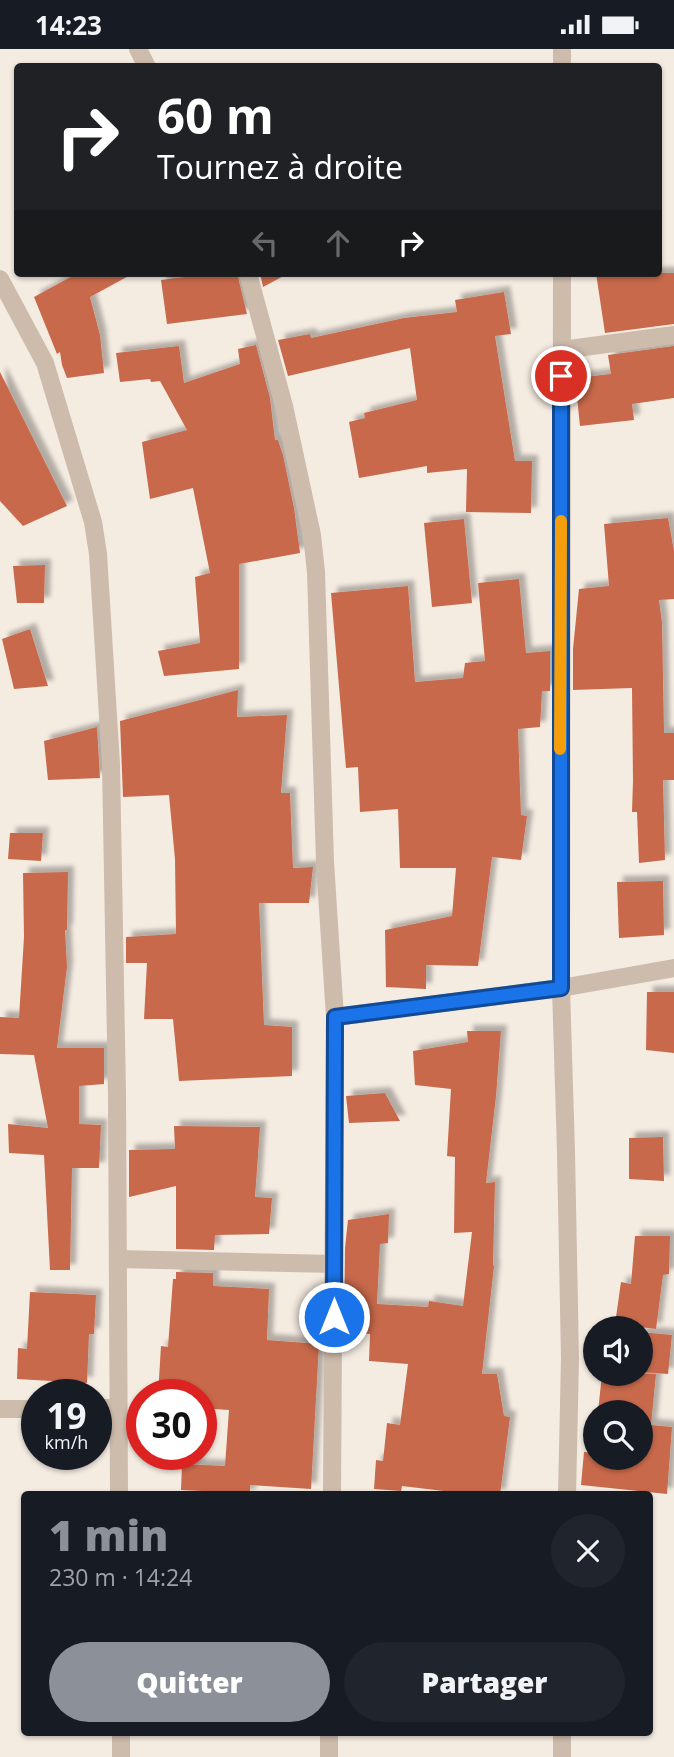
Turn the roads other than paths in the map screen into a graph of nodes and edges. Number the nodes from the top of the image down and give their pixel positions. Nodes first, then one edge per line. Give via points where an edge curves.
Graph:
1 (249, 277) edge
2 (562, 277) edge
3 (0, 279) edge
4 (674, 335) edge
5 (562, 350) junction
6 (674, 968) edge
7 (561, 988) junction
8 (335, 1017) junction
9 (118, 1259) junction
10 (334, 1264) junction
11 (112, 1408) edge
12 (118, 1408) junction
13 (0, 1409) edge
14 (21, 1409) edge
15 (119, 1491) edge
16 (332, 1491) edge
17 (567, 1491) edge
18 (121, 1736) edge
19 (329, 1736) edge
20 (562, 1736) edge
21 (121, 1757) edge
22 (329, 1757) edge
23 (562, 1757) edge

1 - 8 street via 312,534
2 - 5 street
3 - 9 street via 45,363 93,522 97,554 111,764
4 - 5 street
5 - 7 street
6 - 7 street
7 - 8 street
7 - 17 street via 570,1345
8 - 10 street
9 - 10 street
9 - 12 street
10 - 16 street
11 - 12 street
12 - 15 street
13 - 14 street
18 - 21 street
19 - 22 street
20 - 23 street

